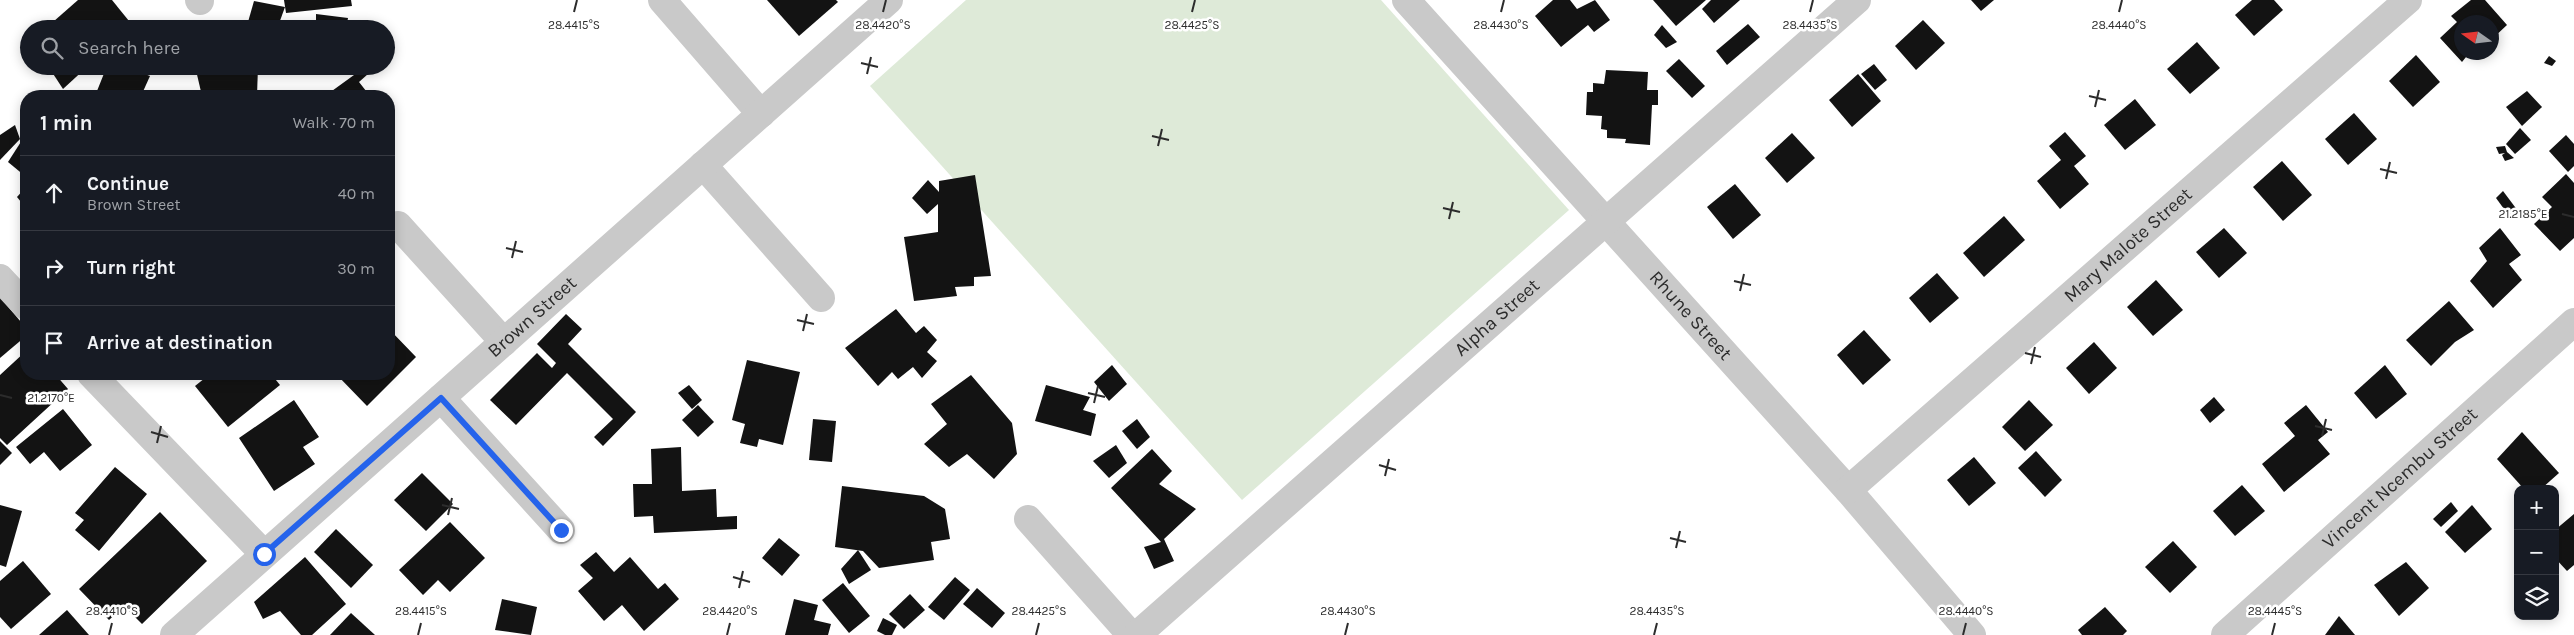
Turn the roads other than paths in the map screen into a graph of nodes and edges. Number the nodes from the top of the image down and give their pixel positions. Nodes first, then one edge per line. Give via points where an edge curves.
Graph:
1 (662, 0) edge
2 (889, 0) edge
3 (1406, 0) edge
4 (2408, 0) edge
5 (1855, 1) edge
6 (762, 114) junction
7 (703, 165) junction
8 (1606, 221) junction
9 (398, 225) dead end
10 (0, 278) edge
11 (820, 298) dead end
12 (20, 300) edge
13 (2574, 322) edge
14 (504, 342) junction
15 (97, 380) edge
16 (441, 398) junction
17 (1848, 490) junction
18 (1028, 519) dead end
19 (561, 530) dead end
20 (264, 554) junction
21 (174, 635) edge
22 (1131, 635) edge
23 (1137, 635) edge
24 (1972, 635) edge
25 (2225, 635) edge

1 - 6 street
2 - 6 street, Brown Street
3 - 8 street, Rhune Street
4 - 17 street, Mary Malote Street
5 - 8 street, Alpha Street
6 - 7 street, Brown Street
7 - 11 street
7 - 14 street, Brown Street
8 - 17 street, Rhune Street
8 - 23 street, Alpha Street
9 - 14 street
10 - 12 street
13 - 25 street, Vincent Ncembu Street
14 - 16 street, Brown Street
15 - 20 street
16 - 19 street
16 - 20 street, Brown Street
17 - 24 street, Rhune Street
18 - 22 street
20 - 21 street, Brown Street

